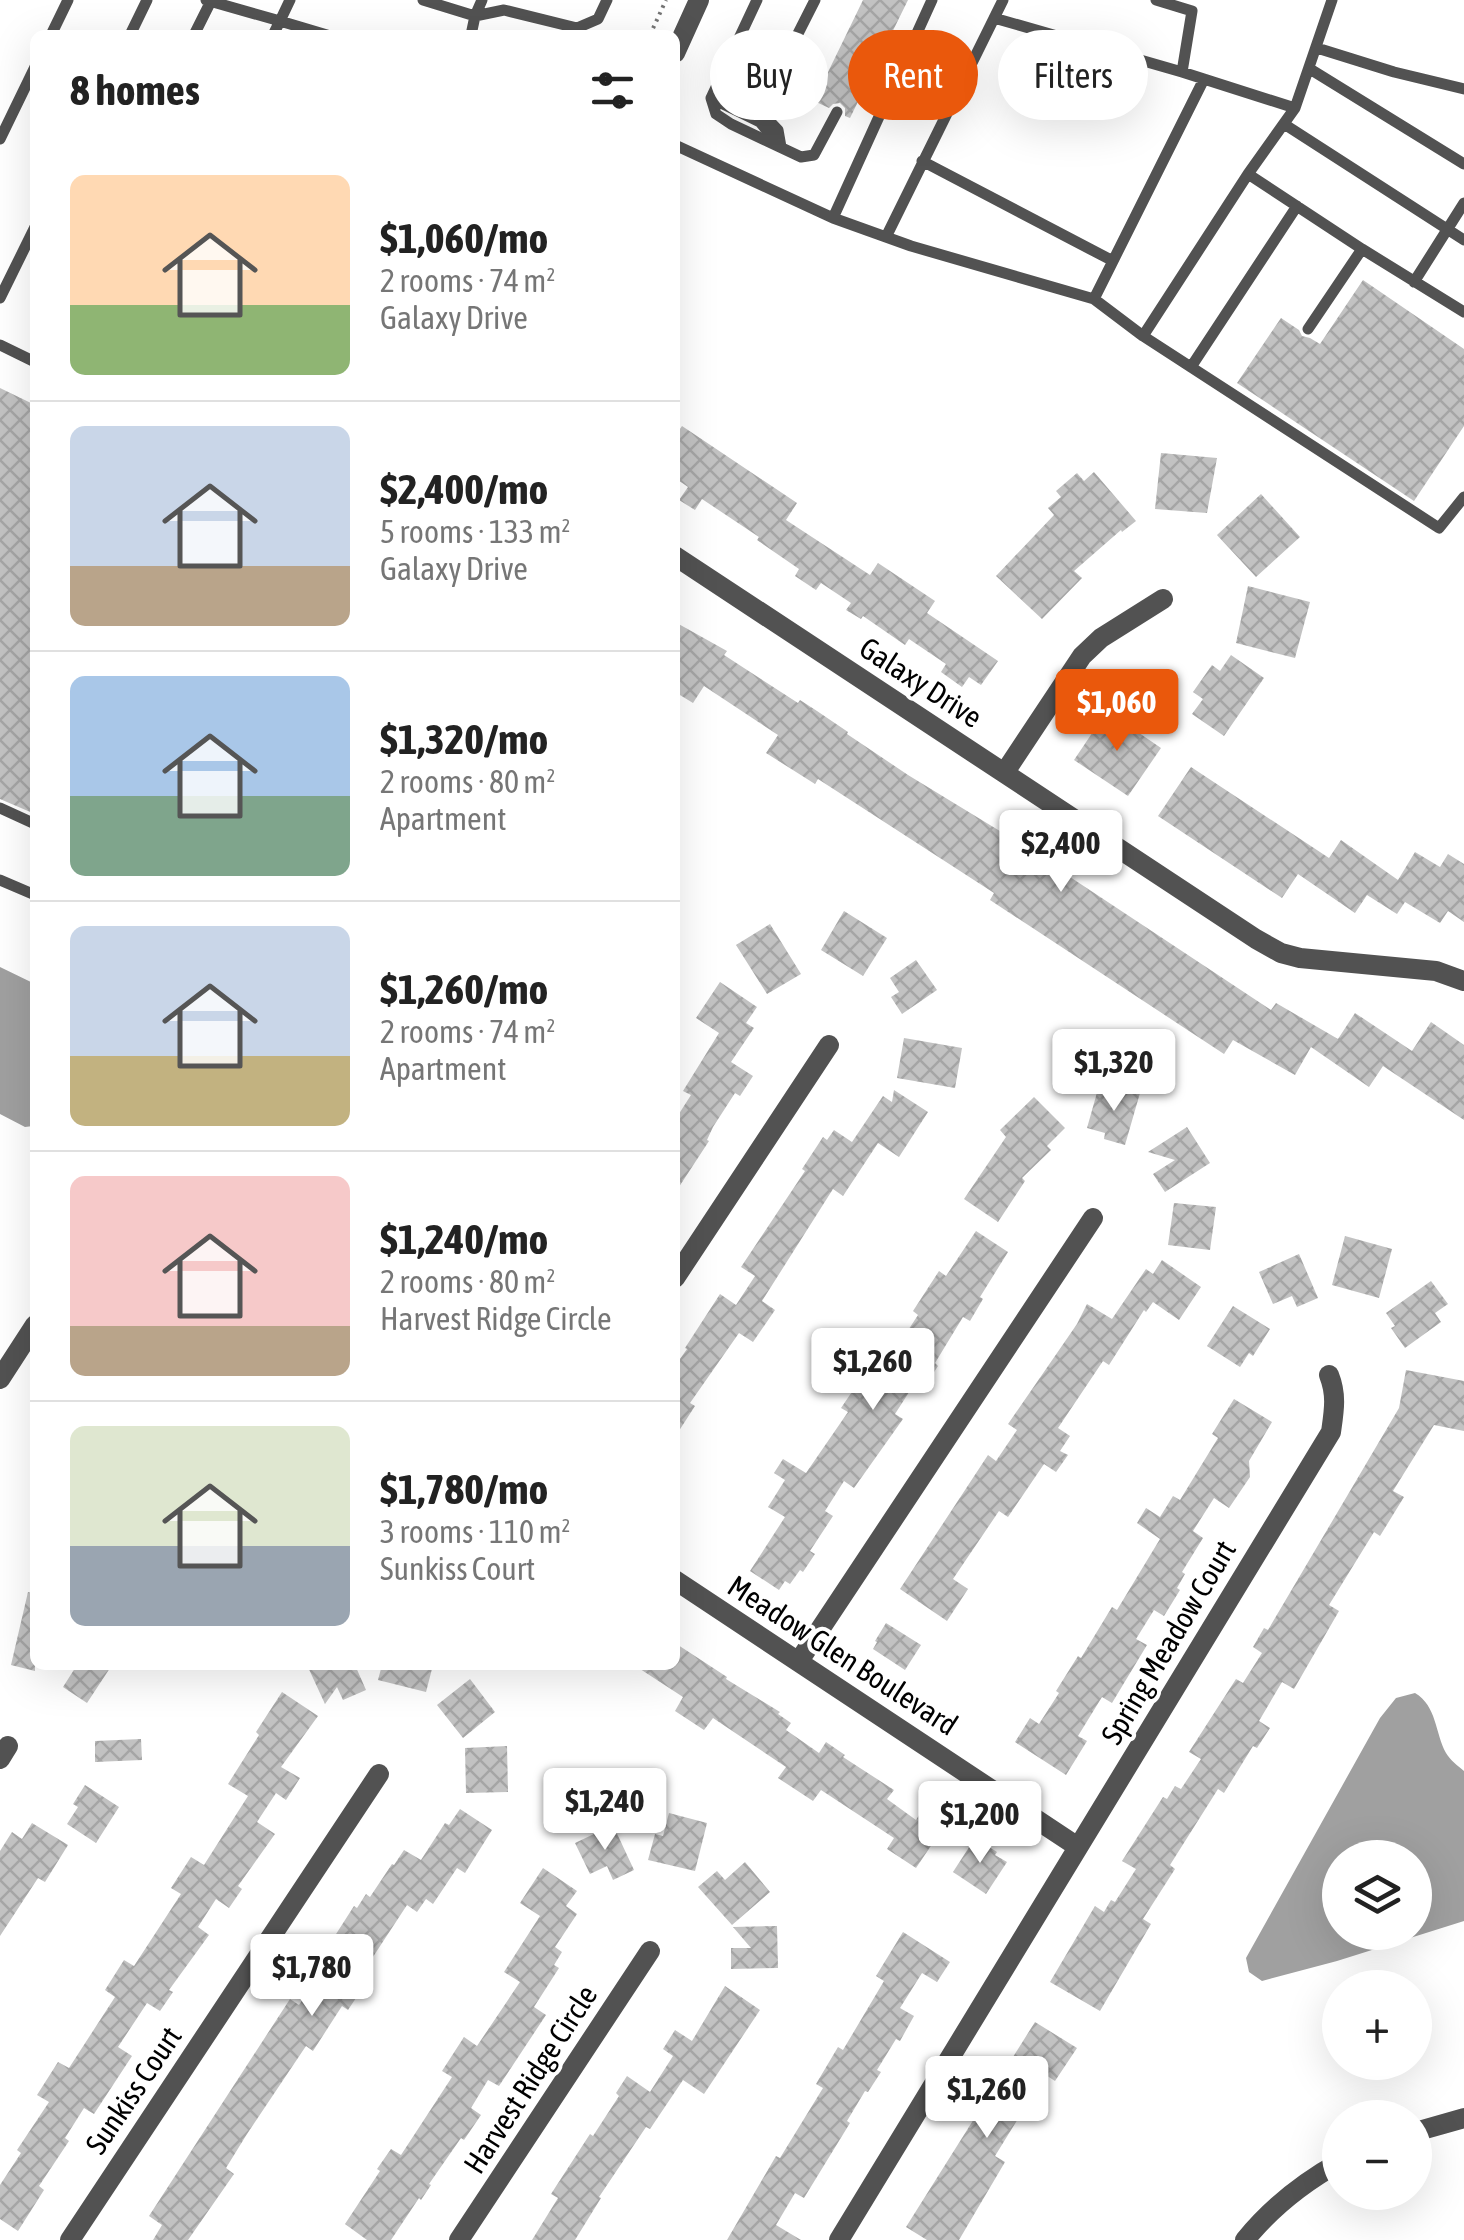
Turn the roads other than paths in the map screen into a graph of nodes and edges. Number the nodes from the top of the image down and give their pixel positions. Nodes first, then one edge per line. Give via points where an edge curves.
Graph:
1 (68, 0) edge
2 (147, 0) edge
3 (290, 0) edge
4 (422, 0) edge
5 (482, 0) edge
6 (607, 0) edge
7 (699, 0) edge
8 (757, 0) edge
9 (815, 0) edge
10 (932, 0) edge
11 (1004, 0) edge
12 (1156, 0) edge
13 (1332, 0) edge
14 (208, 1) edge
15 (475, 16) junction
16 (994, 18) junction
17 (280, 21) junction
18 (53, 30) edge
19 (132, 30) edge
20 (196, 30) edge
21 (276, 30) edge
22 (310, 30) edge
23 (472, 30) edge
24 (743, 30) edge
25 (800, 30) edge
26 (680, 42) edge
27 (1318, 48) junction
28 (1310, 68) junction
29 (1182, 72) junction
30 (30, 77) edge
31 (1204, 79) junction
32 (1464, 89) edge
33 (1295, 108) junction
34 (837, 112) dead end
35 (725, 120) edge
36 (769, 120) edge
37 (1284, 124) junction
38 (0, 139) edge
39 (680, 147) edge
40 (781, 148) junction
41 (922, 162) junction
42 (1464, 164) edge
43 (1248, 174) junction
44 (1464, 203) edge
45 (1297, 206) junction
46 (833, 218) junction
47 (1447, 230) junction
48 (30, 237) edge
49 (886, 237) junction
50 (1464, 240) edge
51 (1362, 249) junction
52 (1113, 261) junction
53 (1414, 282) junction
54 (0, 298) edge
55 (1094, 299) junction
56 (1464, 312) edge
57 (1308, 329) dead end
58 (1143, 336) junction
59 (0, 345) edge
60 (30, 359) edge
61 (1192, 367) junction
62 (1464, 497) edge
63 (680, 559) edge
64 (1163, 599) dead end
65 (1005, 772) junction
66 (0, 808) edge
67 (30, 822) edge
68 (0, 880) edge
69 (30, 894) edge
70 (1464, 981) edge
71 (829, 1045) dead end
72 (1093, 1218) dead end
73 (680, 1270) edge
74 (30, 1333) edge
75 (1329, 1375) dead end
76 (0, 1379) edge
77 (680, 1583) edge
78 (798, 1661) junction
79 (379, 1774) dead end
80 (1078, 1847) junction
81 (650, 1952) dead end
82 (1464, 2118) edge
83 (1432, 2127) edge
84 (1322, 2173) edge
85 (70, 2240) edge
86 (459, 2240) edge
87 (839, 2240) edge
88 (1245, 2240) edge

1 - 18 lane
2 - 19 lane
3 - 17 lane
4 - 15 lane
5 - 15 lane
6 - 15 lane via 598,20 577,28 504,10
7 - 26 street
8 - 24 lane
9 - 25 lane
10 - 46 lane
11 - 16 lane
12 - 29 lane via 1192,11
13 - 27 lane
14 - 17 lane
14 - 20 lane
15 - 23 lane
16 - 29 lane
16 - 41 lane
17 - 21 lane
17 - 22 lane
27 - 28 lane
27 - 32 lane
28 - 33 lane
28 - 42 lane
29 - 31 lane
30 - 38 lane
31 - 33 lane
31 - 52 lane
33 - 37 lane
34 - 40 lane via 814,155
35 - 40 lane
36 - 40 lane
37 - 43 lane
37 - 47 lane
39 - 46 lane
41 - 49 lane
41 - 52 lane
43 - 45 lane
43 - 58 lane
44 - 47 lane
45 - 51 lane
45 - 61 lane
46 - 49 lane
47 - 50 lane
47 - 53 lane
48 - 54 lane
49 - 55 lane
51 - 53 lane
51 - 57 lane
52 - 55 lane
53 - 56 lane
55 - 58 lane
58 - 61 lane
59 - 60 lane
61 - 62 lane via 1439,528
63 - 65 street, Galaxy Drive
64 - 65 street via 1082,656
65 - 70 street, Galaxy Drive via 1281,953 1436,970
66 - 67 lane
68 - 69 lane
71 - 73 street
72 - 78 street
74 - 76 street
75 - 80 street, Spring Meadow Court via 1336,1401 1331,1432
77 - 78 street, Meadow Glen Boulevard
78 - 80 street, Meadow Glen Boulevard
79 - 85 street, Sunkiss Court
80 - 87 street, Spring Meadow Court
81 - 86 street, Harvest Ridge Circle
82 - 83 street
84 - 88 street

